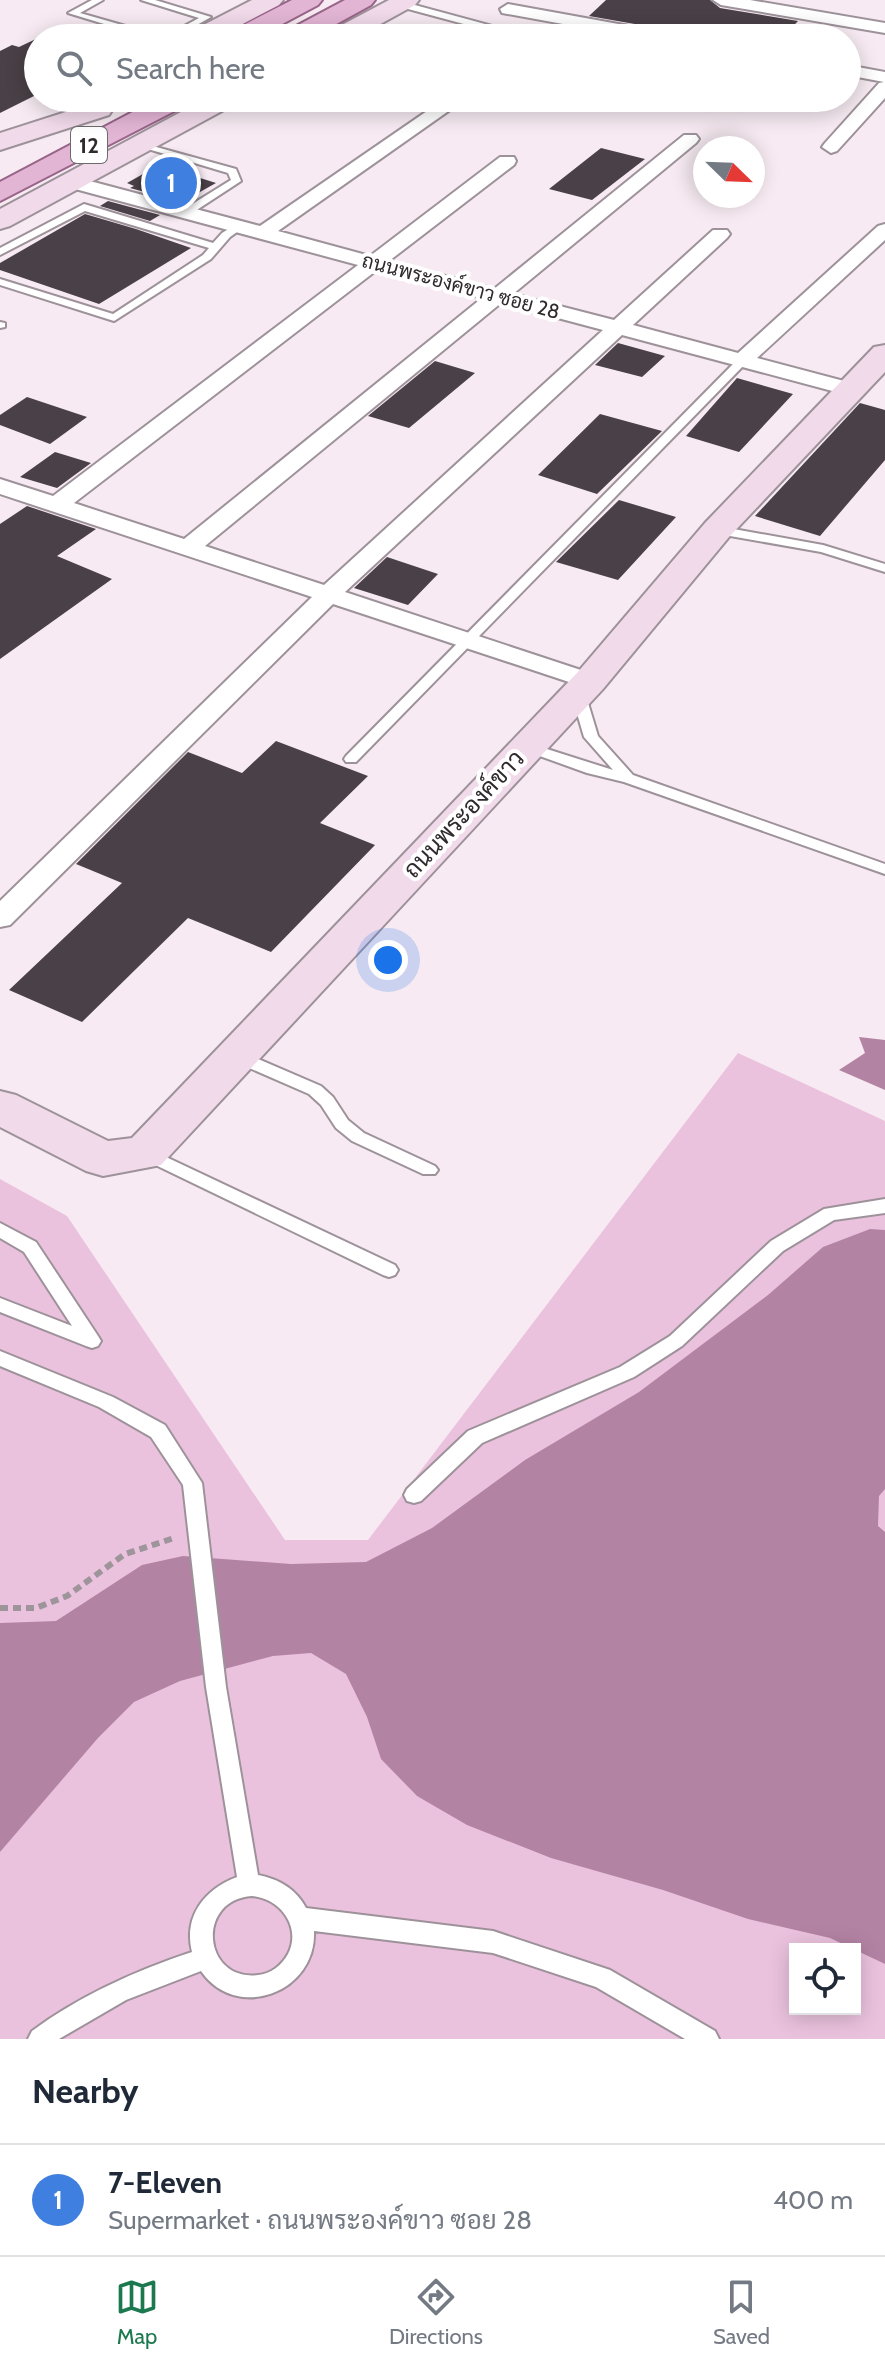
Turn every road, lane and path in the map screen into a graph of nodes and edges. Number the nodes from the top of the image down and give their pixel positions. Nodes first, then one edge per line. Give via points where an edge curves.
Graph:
1 (99, 0) edge
2 (145, 0) edge
3 (310, 0) edge
4 (363, 0) edge
5 (721, 0) edge
6 (403, 2) edge
7 (274, 9) edge
8 (508, 9) dead end
9 (111, 24) edge
10 (194, 24) edge
11 (234, 24) edge
12 (255, 24) edge
13 (292, 24) edge
14 (319, 24) edge
15 (362, 24) edge
16 (478, 24) edge
17 (591, 24) edge
18 (885, 28) edge
19 (861, 73) edge
20 (885, 77) edge
21 (885, 87) edge
22 (74, 112) edge
23 (83, 112) edge
24 (153, 112) edge
25 (173, 112) edge
26 (200, 112) edge
27 (438, 112) edge
28 (690, 139) dead end
29 (0, 140) edge
30 (141, 144) junction
31 (831, 147) dead end
32 (0, 161) edge
33 (507, 161) dead end
34 (71, 182) junction
35 (0, 193) edge
36 (185, 213) junction
37 (0, 220) edge
38 (239, 227) junction
39 (885, 230) edge
40 (263, 233) junction
41 (720, 234) dead end
42 (215, 247) junction
43 (0, 252) edge
44 (373, 263) junction
45 (0, 282) edge
46 (498, 296) junction
47 (618, 328) junction
48 (885, 354) edge
49 (742, 361) junction
50 (851, 390) junction
51 (0, 486) edge
52 (56, 505) junction
53 (717, 530) junction
54 (188, 548) junction
55 (885, 568) edge
56 (328, 595) junction
57 (466, 639) junction
58 (584, 687) junction
59 (528, 747) junction
60 (351, 759) dead end
61 (628, 778) junction
62 (885, 869) edge
63 (0, 918) edge
64 (237, 1056) junction
65 (0, 1107) edge
66 (145, 1153) junction
67 (429, 1170) dead end
68 (885, 1206) edge
69 (0, 1230) edge
70 (389, 1270) dead end
71 (0, 1305) edge
72 (0, 1358) edge
73 (414, 1495) dead end
74 (198, 1538) junction
75 (0, 1608) edge
76 (249, 1885) junction
77 (301, 1918) junction
78 (204, 1959) junction
79 (40, 2039) edge
80 (707, 2039) edge

1 - 9 lane via 72,13
2 - 10 lane via 207,17
3 - 7 main road
4 - 14 main road
5 - 18 street
6 - 15 street
6 - 16 lane
7 - 11 street
7 - 12 main road
7 - 13 main road
8 - 17 street
19 - 20 street
21 - 31 street
22 - 29 street
23 - 32 main road, 12
24 - 35 main road, 12
25 - 30 main road
26 - 30 street
27 - 40 street
28 - 46 street
30 - 34 street
30 - 36 lane via 232,171 236,181
33 - 44 street
34 - 36 street, ถนนพระองค์ขาว ซอย 28
34 - 37 street
36 - 38 street, ถนนพระองค์ขาว ซอย 28
38 - 40 street, ถนนพระองค์ขาว ซอย 28
38 - 42 lane
39 - 49 street
40 - 44 street, ถนนพระองค์ขาว ซอย 28
41 - 47 street
42 - 43 lane via 84,207
42 - 45 lane via 114,318
44 - 46 street, ถนนพระองค์ขาว ซอย 28
44 - 52 street
46 - 47 street, ถนนพระองค์ขาว ซอย 28
46 - 54 street
47 - 49 street, ถนนพระองค์ขาว ซอย 28
47 - 56 street
48 - 50 street, ถนนพระองค์ขาว
49 - 50 street, ถนนพระองค์ขาว ซอย 28
49 - 57 lane
50 - 53 street, ถนนพระองค์ขาว
51 - 52 street
52 - 54 street
53 - 55 lane via 823,549
53 - 58 street, ถนนพระองค์ขาว
54 - 56 street
56 - 57 street
56 - 63 street
57 - 58 street
57 - 60 lane
58 - 59 street, ถนนพระองค์ขาว
58 - 61 lane via 591,737
59 - 61 lane
59 - 64 street, ถนนพระองค์ขาว
61 - 62 lane
64 - 66 street, ถนนพระองค์ขาว
64 - 67 lane via 315,1090 358,1137
65 - 66 street via 103,1159
66 - 70 lane
68 - 73 lane via 830,1214 777,1246 676,1341 627,1372 475,1437
69 - 71 lane via 30,1247 92,1341
72 - 74 lane via 106,1402 158,1431 192,1483
74 - 75 path via 161,1541 125,1554 67,1596 36,1608
74 - 76 lane
76 - 77 lane via 281,1892
76 - 78 lane via 233,1889 208,1911 201,1927
77 - 78 lane via 300,1952 277,1978 260,1985 227,1982
77 - 80 lane via 493,1942 602,1978
78 - 79 lane via 133,1982

